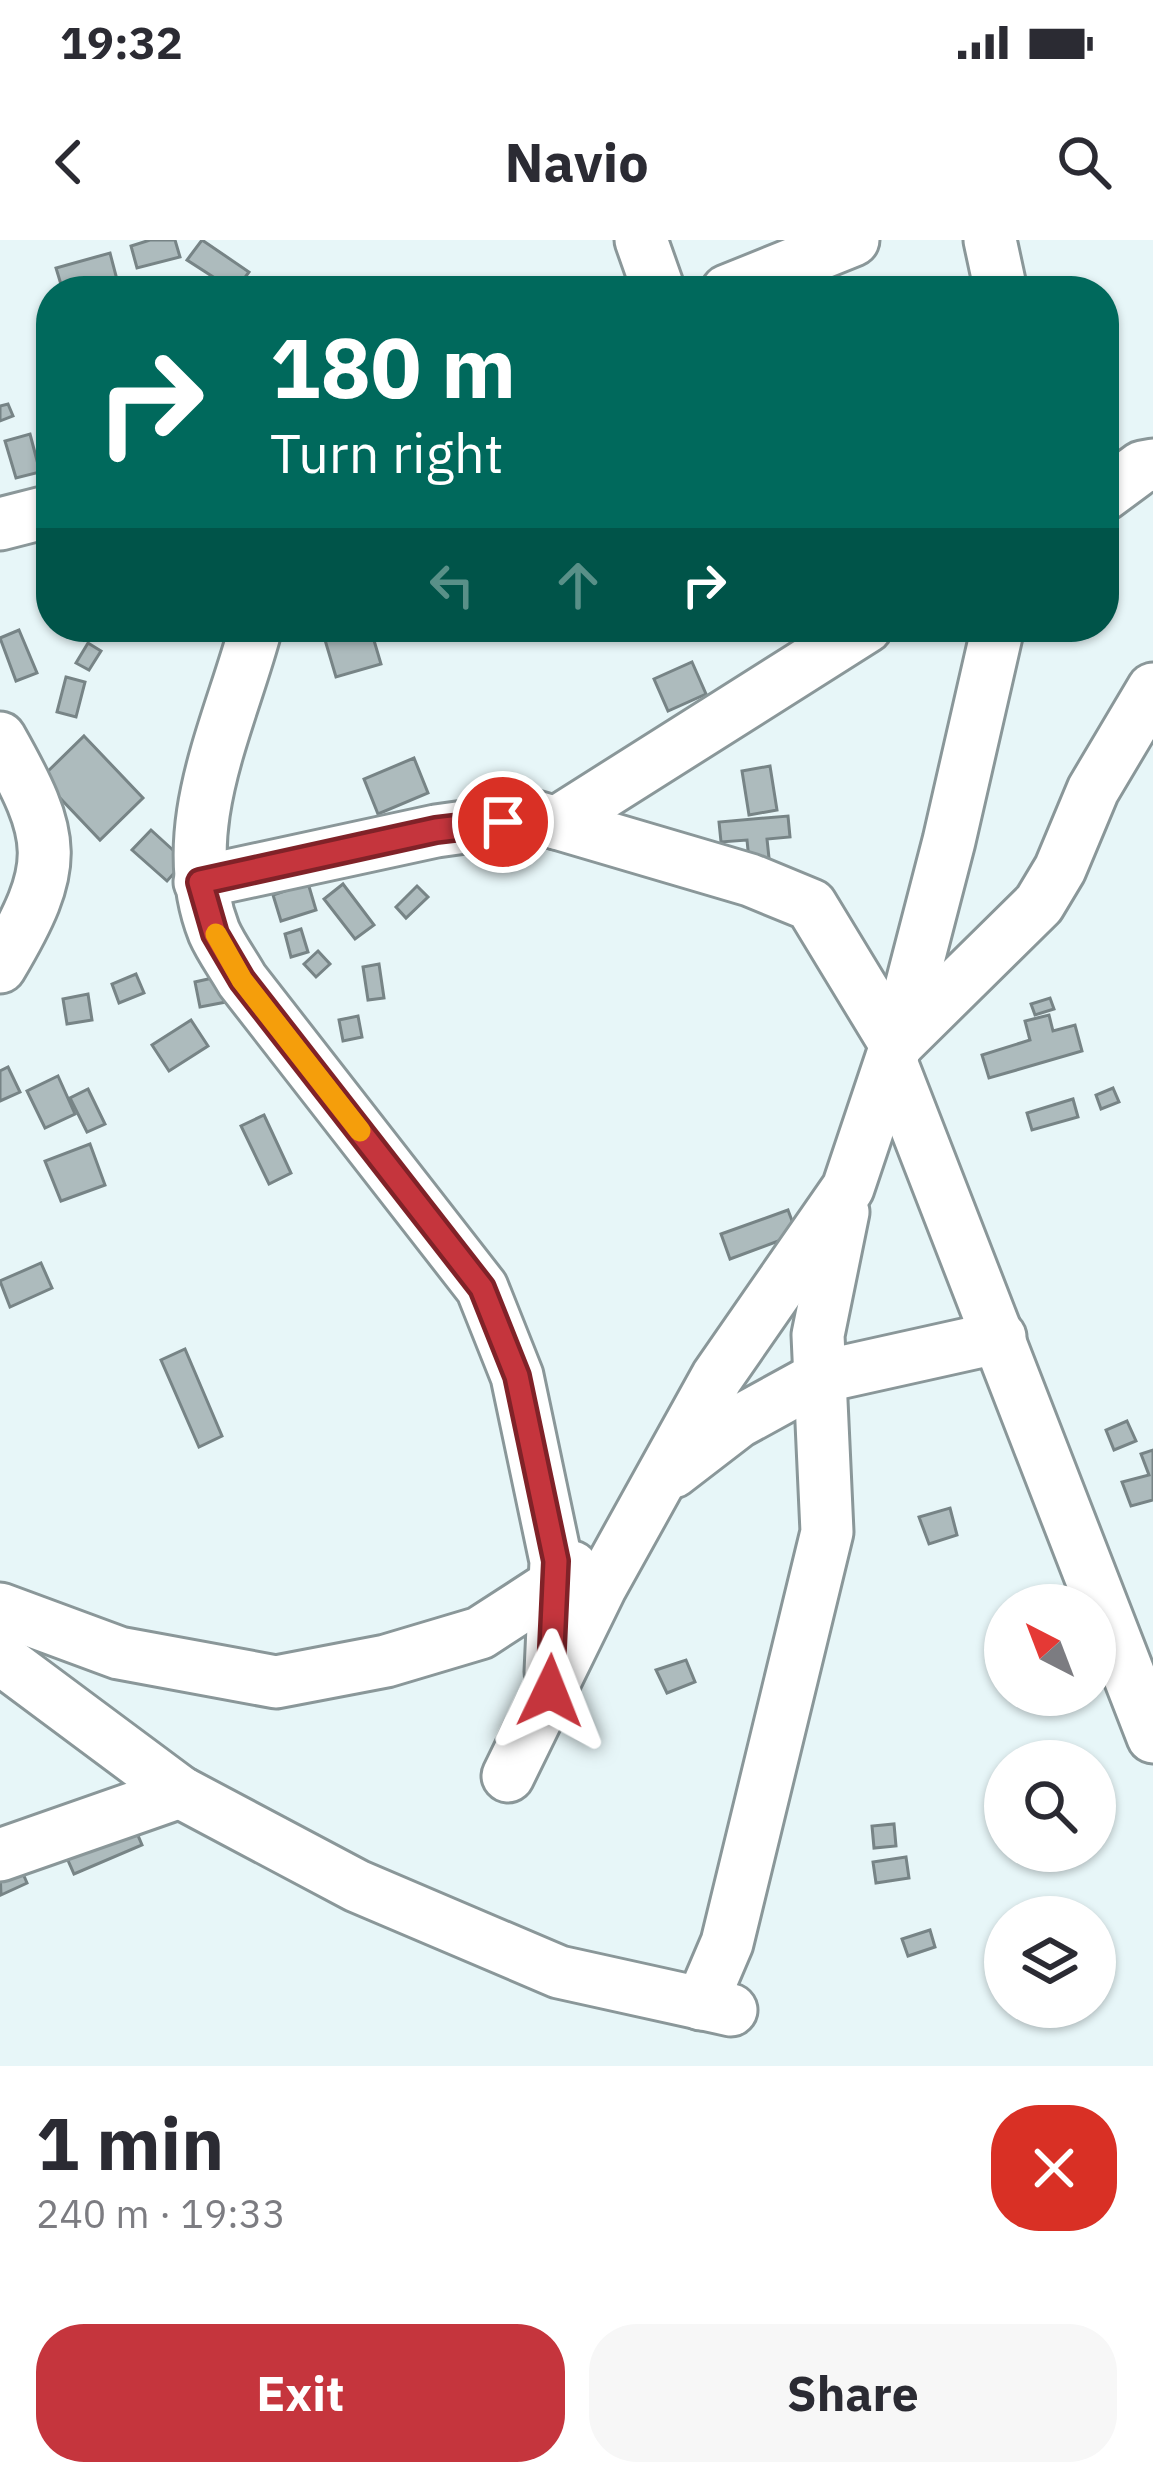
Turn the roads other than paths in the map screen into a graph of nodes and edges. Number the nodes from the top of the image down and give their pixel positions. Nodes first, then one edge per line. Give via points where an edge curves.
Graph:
1 (641, 240) edge
2 (854, 240) edge
3 (990, 240) edge
4 (654, 276) edge
5 (765, 276) edge
6 (998, 276) edge
7 (1153, 465) edge
8 (1119, 484) edge
9 (36, 515) edge
10 (0, 524) edge
11 (252, 642) edge
12 (842, 642) edge
13 (995, 642) edge
14 (1153, 689) edge
15 (0, 738) edge
16 (556, 823) junction
17 (200, 882) junction
18 (0, 967) edge
19 (893, 1053) junction
20 (848, 1188) junction
21 (1000, 1337) junction
22 (820, 1377) junction
23 (659, 1483) junction
24 (554, 1585) junction
25 (0, 1609) edge
26 (0, 1658) edge
27 (550, 1691) junction
28 (1153, 1737) edge
29 (508, 1776) dead end
30 (180, 1792) junction
31 (0, 1855) edge

1 - 4 street
2 - 5 street
3 - 6 street
7 - 8 street
9 - 10 street
11 - 17 street via 208,791
12 - 16 street
13 - 19 street
14 - 19 street via 1039,904
15 - 18 street via 38,808 46,853 36,898
16 - 17 street via 536,817 436,830
16 - 19 street via 811,905
17 - 24 street via 215,934 242,980 482,1288 517,1376 556,1561
19 - 20 street
19 - 21 street
20 - 22 street via 818,1334
20 - 23 street via 718,1377
21 - 22 street
21 - 28 street
22 - 23 street via 738,1422
22 - 30 street via 827,1532 717,2007 559,1972 356,1886
23 - 24 street
23 - 27 street
24 - 25 street via 480,1633 276,1682 119,1653
24 - 27 street
26 - 30 street
27 - 29 street
30 - 31 street

